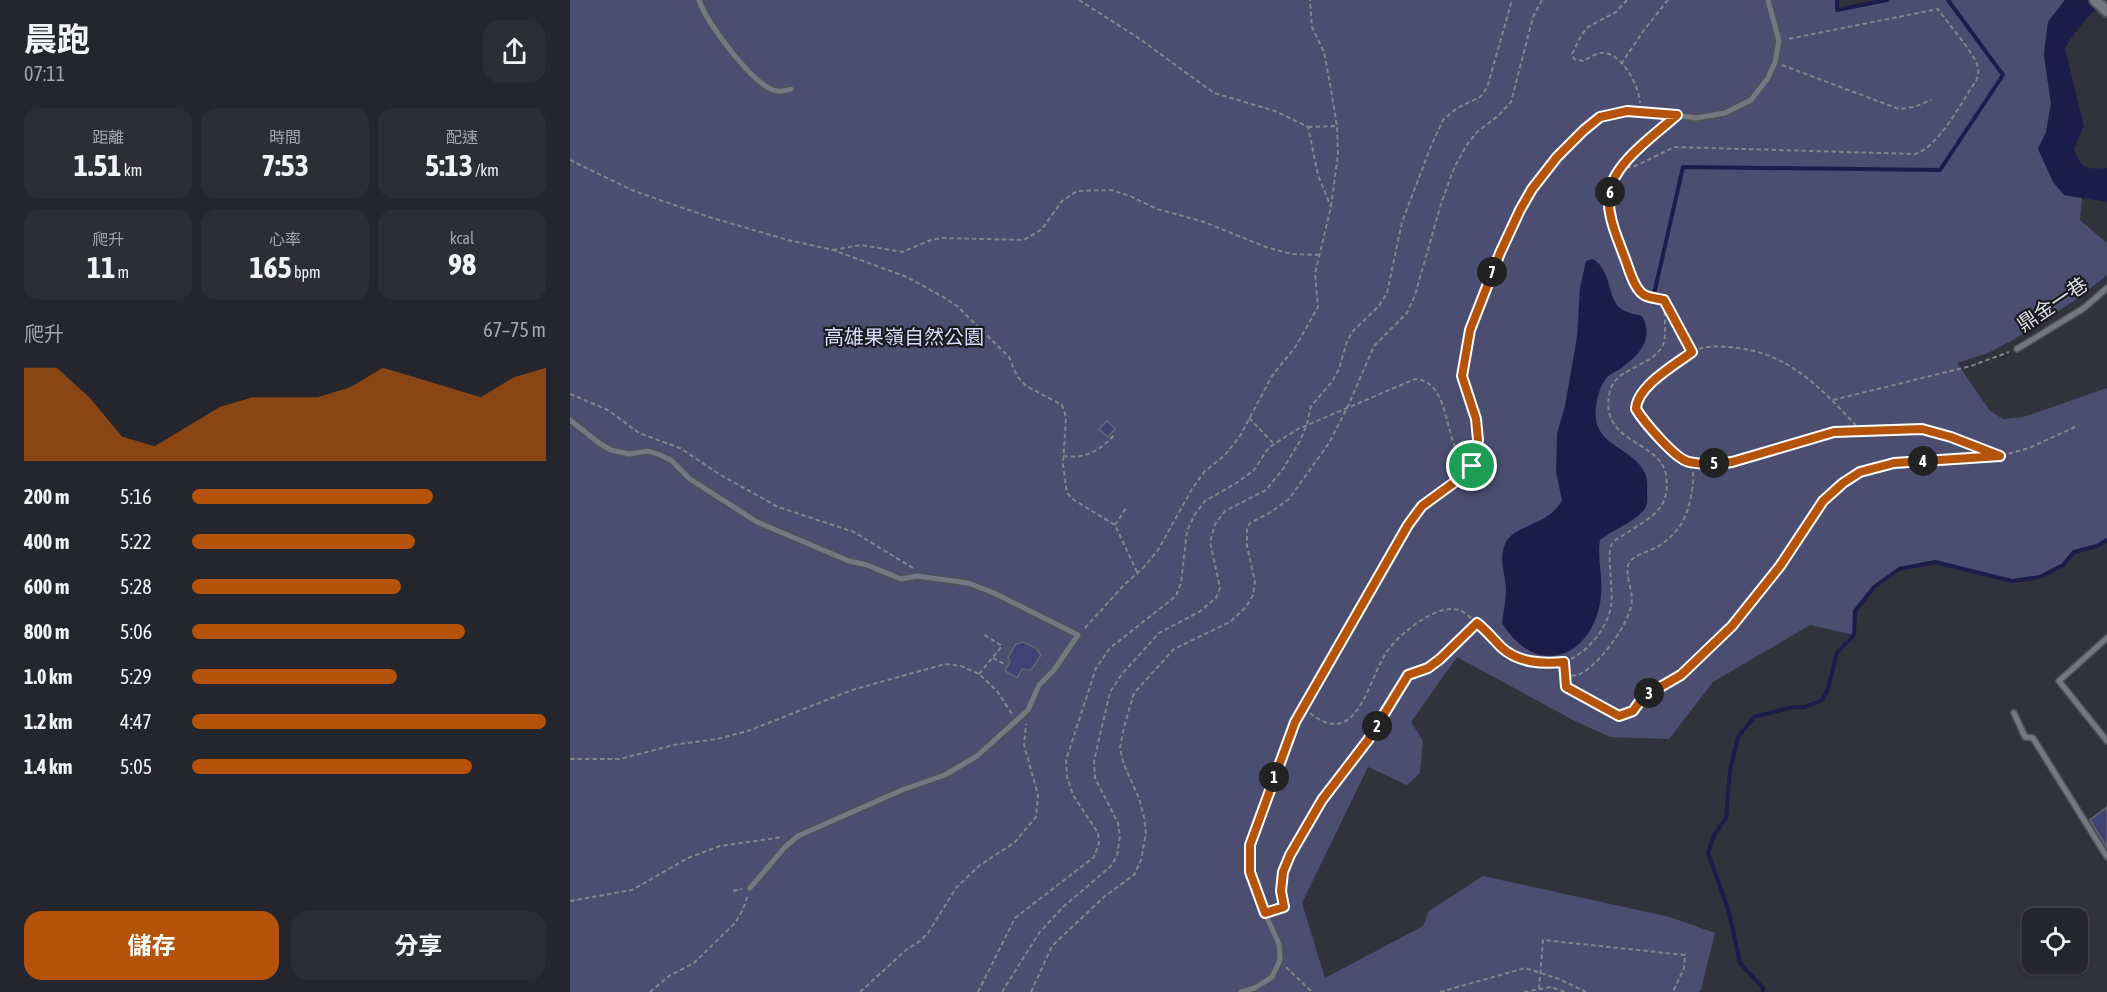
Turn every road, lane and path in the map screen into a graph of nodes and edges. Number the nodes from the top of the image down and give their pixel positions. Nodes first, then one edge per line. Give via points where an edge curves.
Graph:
1 (699, 0) edge
2 (1079, 0) edge
3 (1310, 0) edge
4 (1512, 0) edge
5 (1542, 0) edge
6 (1628, 0) edge
7 (1668, 0) edge
8 (1768, 0) edge
9 (2095, 0) edge
10 (2107, 11) edge
11 (1779, 41) junction
12 (1775, 62) junction
13 (1621, 64) junction
14 (791, 89) dead end
15 (1931, 100) dead end
16 (1640, 111) junction
17 (1677, 115) junction
18 (1337, 126) junction
19 (1308, 127) junction
20 (570, 160) edge
21 (1619, 170) junction
22 (1331, 207) junction
23 (833, 250) junction
24 (1320, 255) junction
25 (2107, 288) edge
26 (1664, 300) junction
27 (2017, 349) joint
28 (1692, 352) junction
29 (570, 394) edge
30 (1833, 400) junction
31 (1346, 409) junction
32 (1249, 417) junction
33 (570, 420) edge
34 (1307, 424) junction
35 (2075, 427) dead end
36 (1861, 431) junction
37 (1115, 434) dead end
38 (1274, 444) junction
39 (1063, 456) junction
40 (2000, 456) junction
41 (1687, 462) junction
42 (1472, 466) junction
43 (1126, 508) dead end
44 (1115, 525) junction
45 (1137, 572) junction
46 (925, 577) junction
47 (1477, 623) junction
48 (984, 634) dead end
49 (1078, 635) junction
50 (2107, 638) edge
51 (993, 658) junction
52 (1564, 662) junction
53 (1006, 665) dead end
54 (979, 674) junction
55 (1564, 676) junction
56 (1303, 708) junction
57 (1028, 710) junction
58 (2014, 713) dead end
59 (1016, 722) junction
60 (2107, 741) edge
61 (570, 759) edge
62 (798, 836) junction
63 (2107, 857) edge
64 (750, 888) joint
65 (570, 901) edge
66 (1265, 913) junction
67 (1280, 960) junction
68 (1539, 971) junction
69 (1539, 988) junction
70 (650, 992) edge
71 (860, 992) edge
72 (978, 992) edge
73 (1002, 992) edge
74 (1031, 992) edge
75 (1241, 992) edge
76 (1312, 992) edge
77 (1440, 992) edge
78 (1524, 992) edge
79 (1565, 992) edge
80 (1586, 992) edge
81 (1673, 992) edge

1 - 14 lane via 710,24 752,75 774,90
2 - 19 path via 1214,93 1275,111
3 - 18 path via 1312,28 1324,52
4 - 34 path via 1488,88 1480,98 1457,108 1443,120 1402,222 1387,293 1353,331 1332,383 1311,406
5 - 31 path via 1533,17 1511,102 1477,132 1458,161 1407,313 1374,346
6 - 13 path via 1616,12 1588,27 1572,54 1574,59 1583,61 1606,52
7 - 13 path
8 - 11 lane
9 - 10 street
11 - 12 lane
11 - 21 path via 1938,9 1973,59 1978,74 1934,141 1916,154 1674,147
12 - 15 path via 1899,109
12 - 17 lane via 1751,100 1725,113 1696,118
13 - 16 path via 1636,83
16 - 17 lane
16 - 42 lane via 1600,117 1557,157 1520,210 1470,330 1462,376 1476,419 1478,440
17 - 21 path
18 - 19 path
18 - 22 path
19 - 22 path
20 - 23 path via 634,191 712,218
21 - 26 path via 1609,194 1611,221 1640,292
22 - 24 path
23 - 24 path via 861,245 902,252 942,238 1024,240 1042,229 1068,196 1088,189 1122,193 1151,207 1287,253
23 - 39 path via 907,277 957,306 1009,357 1026,386 1062,405 1066,417
24 - 32 path via 1315,279 1318,307
25 - 27 lane, 鼎金一巷 via 2084,308
26 - 28 path
26 - 52 path via 1664,343 1657,354 1615,380 1610,391 1610,410 1619,431 1660,461 1666,472 1667,497 1659,509 1612,543 1610,615 1590,646
27 - 30 path via 1971,366
28 - 30 path via 1719,346 1746,348 1774,357 1811,379
28 - 41 path via 1643,390 1636,409 1659,439
29 - 46 path via 608,410 639,433 680,448 778,507 854,532
30 - 36 path
31 - 34 path
31 - 42 path via 1410,380 1422,380 1438,395 1454,443
31 - 74 path via 1329,443 1289,499 1250,523 1247,546 1255,582 1246,607 1230,622 1174,649 1134,693 1120,748 1144,817 1142,860 1134,874 1052,946
32 - 38 path
32 - 45 path via 1225,455 1204,472 1158,550
33 - 46 lane via 611,450 629,454 648,452 671,460 690,479 757,522 897,578
34 - 38 path
34 - 73 path via 1283,469 1266,490 1225,511 1215,524 1210,542 1220,588 1216,598 1199,612 1159,633 1110,692 1094,760 1095,778 1118,823 1117,856 1039,933
35 - 40 path
36 - 40 path via 1922,429
36 - 41 path via 1834,432 1732,462
37 - 39 path via 1095,453
38 - 72 path via 1254,470 1205,501 1187,531 1176,596 1110,648 1096,668 1066,760 1073,795 1098,833 1094,857 1015,918
39 - 44 path via 1067,493
40 - 55 path via 1894,463 1860,472 1843,483 1823,501 1780,566 1732,626 1681,675 1643,697 1633,711 1619,716 1611,712 1566,687
41 - 55 path via 1693,485 1682,525 1672,537 1630,562 1632,600 1625,624 1582,674
42 - 56 lane via 1422,506 1408,525
43 - 44 path
44 - 45 path
45 - 49 path
46 - 49 lane via 968,583
47 - 52 path via 1516,658
47 - 56 path via 1460,610 1447,609 1418,622 1390,646 1362,704 1344,722 1327,723
47 - 66 path via 1440,659 1408,675 1368,740 1322,800 1290,855 1283,872 1284,907
48 - 51 path via 1002,646
49 - 57 lane via 1039,685
50 - 60 lane via 2059,681
51 - 53 path
51 - 54 path
52 - 55 path
54 - 59 path via 1002,698
54 - 61 path via 945,664 852,690 748,731 717,739 673,745 620,759
56 - 66 lane via 1250,845 1250,872
57 - 59 lane
57 - 71 path via 1024,745 1038,795 1036,817 1014,843 980,865 956,888 920,941
58 - 63 lane via 2025,736 2033,738
59 - 62 lane via 977,756 945,776 902,790
62 - 64 lane
62 - 65 path via 720,846 688,858 632,890
64 - 70 path via 736,922 694,963
66 - 67 lane via 1279,944
67 - 75 lane via 1272,977
67 - 76 path
68 - 69 path
68 - 77 path via 1525,968
68 - 80 path
68 - 81 path via 1543,940 1685,955 1684,968
69 - 78 path
69 - 79 path

